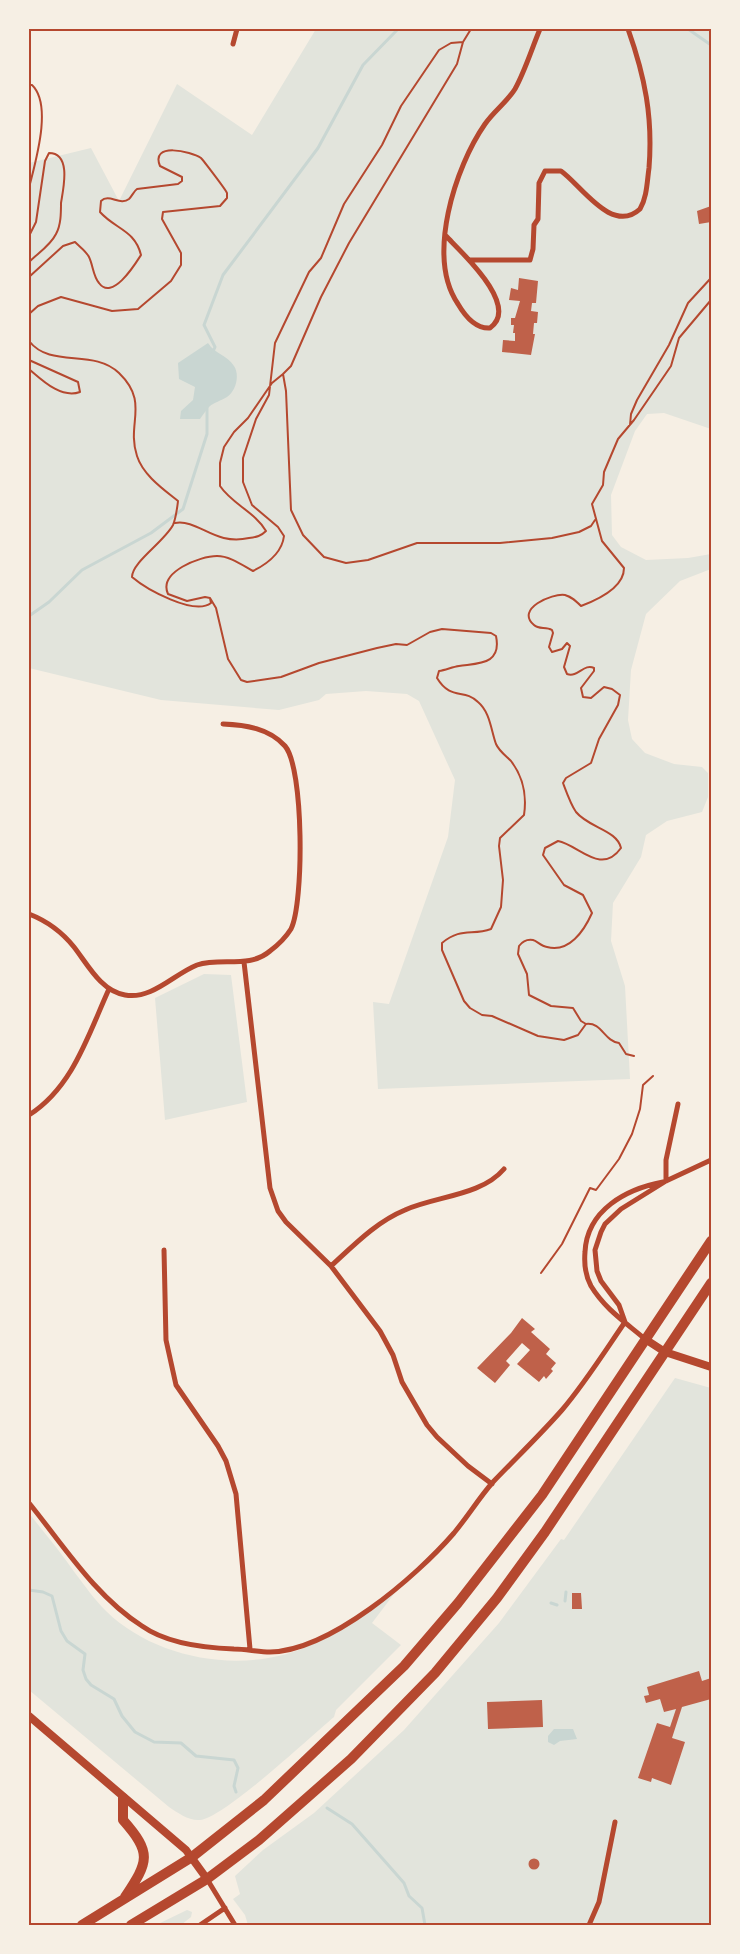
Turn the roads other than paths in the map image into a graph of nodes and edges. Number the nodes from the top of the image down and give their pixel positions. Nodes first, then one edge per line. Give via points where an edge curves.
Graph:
1 (237, 29) edge
2 (540, 29) edge
3 (628, 29) edge
4 (233, 44) dead end
5 (446, 236) junction
6 (470, 260) junction
7 (223, 724) dead end
8 (29, 914) edge
9 (244, 962) junction
10 (109, 989) junction
11 (678, 1104) dead end
12 (29, 1115) edge
13 (711, 1160) edge
14 (504, 1169) dead end
15 (666, 1182) junction
16 (711, 1241) edge
17 (164, 1250) dead end
18 (331, 1266) junction
19 (711, 1283) edge
20 (625, 1322) junction
21 (645, 1339) junction
22 (665, 1352) junction
23 (711, 1367) edge
24 (492, 1484) junction
25 (29, 1503) edge
26 (250, 1650) junction
27 (29, 1716) edge
28 (123, 1798) junction
29 (615, 1822) dead end
30 (192, 1857) junction
31 (206, 1879) junction
32 (122, 1902) junction
33 (225, 1908) junction
34 (82, 1925) edge
35 (131, 1925) edge
36 (200, 1925) edge
37 (235, 1925) edge
38 (589, 1925) edge

1 - 4 street
2 - 5 street via 514,89 485,123 464,159
3 - 6 street via 644,79 651,123 647,190 640,209 628,215 612,215 593,202 561,171 545,172 539,183 538,218 534,225 530,260
5 - 6 street
5 - 6 street via 445,268 452,296 475,324 490,328 497,320 497,302
7 - 9 street via 240,724 262,730 285,746 292,760 298,806 300,862 297,908 290,929 269,953
8 - 10 street via 55,928
9 - 10 street via 197,965 137,996
9 - 18 street via 273,1200 286,1222
10 - 12 street via 59,1091
11 - 15 street via 666,1160
13 - 15 street
14 - 18 street via 488,1183 425,1202 392,1217
15 - 20 street via 613,1216 596,1241 595,1260 600,1281 619,1305
15 - 20 street via 643,1186 609,1204 595,1218 586,1239 584,1262 590,1284 609,1310
16 - 21 highway
17 - 26 street via 166,1340 176,1385 218,1446 236,1494
18 - 24 street via 380,1331 402,1382 437,1438
19 - 22 highway
20 - 21 street
20 - 24 street via 562,1409
21 - 22 street
21 - 30 highway via 542,1494 458,1603 404,1666 288,1779
22 - 23 street
22 - 31 highway via 530,1553 435,1673 395,1716 302,1803
24 - 26 street via 432,1556 368,1610 307,1645 270,1652
25 - 26 street via 84,1574 117,1608 143,1628 196,1644
27 - 28 street
28 - 30 street
28 - 32 highway via 123,1820 140,1840 144,1854 138,1877
29 - 38 street via 599,1902
30 - 31 street
30 - 32 highway
31 - 33 street
31 - 35 highway
32 - 34 highway
33 - 36 street
33 - 37 street

